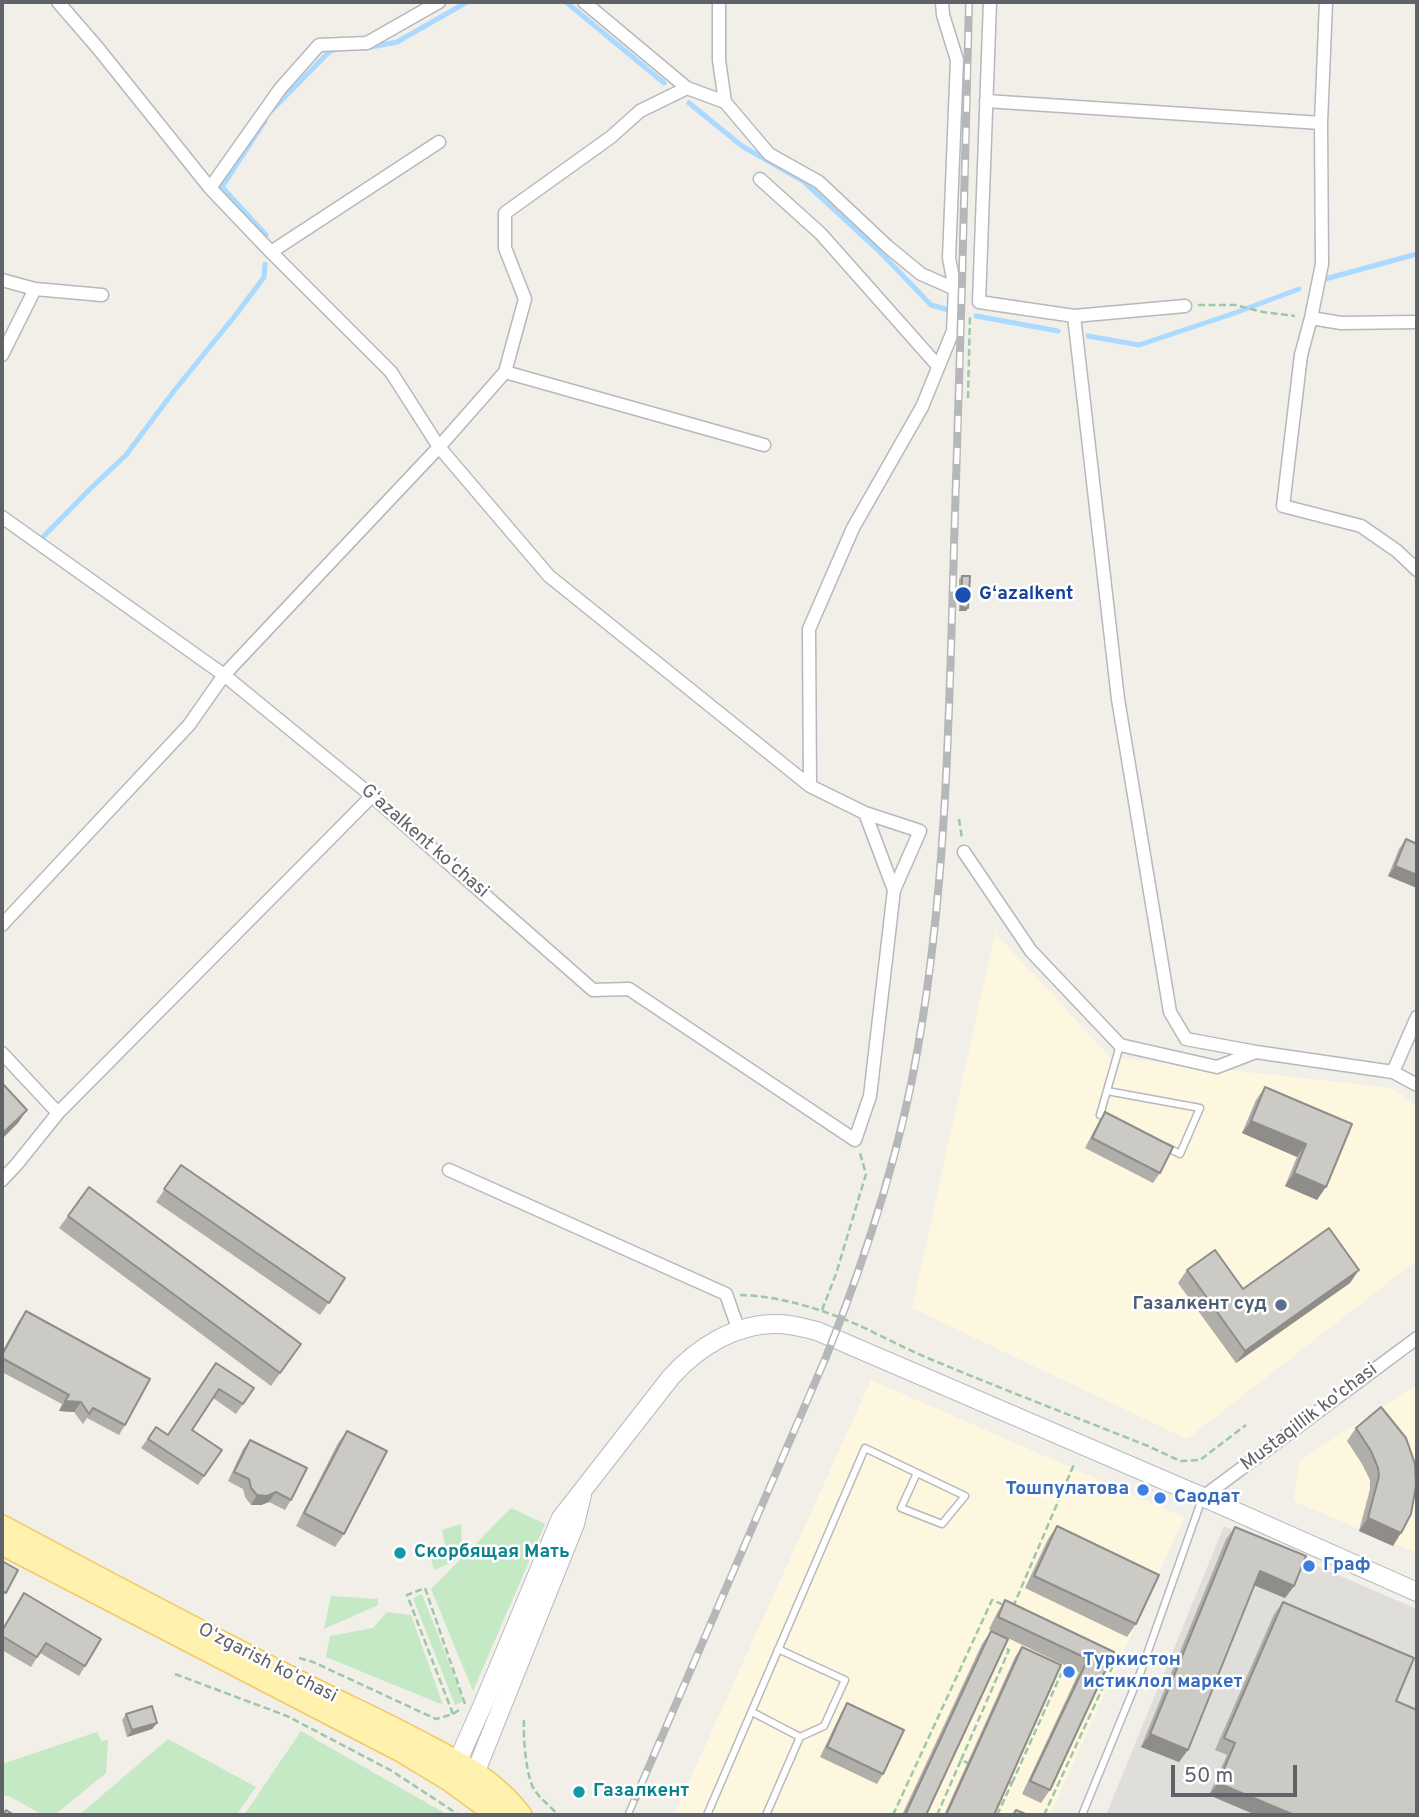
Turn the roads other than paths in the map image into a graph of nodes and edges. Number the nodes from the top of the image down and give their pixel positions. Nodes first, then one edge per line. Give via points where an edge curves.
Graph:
1 (58, 2) edge
2 (439, 2) edge
3 (584, 2) edge
4 (719, 2) edge
5 (942, 2) edge
6 (990, 2) edge
7 (1326, 2) edge
8 (687, 88) junction
9 (986, 101) junction
10 (725, 102) junction
11 (1321, 123) junction
12 (439, 142) dead end
13 (760, 179) dead end
14 (210, 188) junction
15 (271, 252) junction
16 (2, 280) edge
17 (35, 289) junction
18 (955, 289) junction
19 (102, 295) dead end
20 (1185, 306) road end
21 (1074, 316) junction
22 (1311, 318) junction
23 (1417, 322) edge
24 (2, 355) edge
25 (938, 366) junction
26 (505, 372) junction
27 (764, 445) dead end
28 (439, 447) junction
29 (2, 517) edge
30 (1417, 570) edge
31 (224, 675) junction
32 (810, 786) junction
33 (372, 796) junction
34 (865, 813) junction
35 (964, 852) road end
36 (894, 890) junction
37 (2, 925) edge
38 (1417, 1017) edge
39 (1120, 1045) junction
40 (1256, 1052) junction
41 (2, 1053) edge
42 (1393, 1072) junction
43 (1417, 1086) edge
44 (1107, 1091) junction
45 (58, 1113) junction
46 (1112, 1121) edge
47 (1157, 1143) edge
48 (450, 1170) dead end
49 (2, 1180) edge
50 (738, 1331) junction
51 (1417, 1338) edge
52 (917, 1473) junction
53 (1203, 1497) junction
54 (2, 1526) edge
55 (2, 1544) edge
56 (1417, 1592) edge
57 (779, 1649) junction
58 (752, 1712) junction
59 (800, 1737) junction
60 (461, 1771) junction
61 (497, 1815) edge
62 (521, 1815) edge
63 (707, 1815) edge
64 (766, 1815) edge
65 (1082, 1815) edge

1 - 14 street
2 - 14 street via 367,43 319,45 280,89
3 - 8 street
4 - 10 street
5 - 18 street via 957,60 949,258
6 - 9 street
7 - 11 street
8 - 10 street
8 - 26 street via 640,111 505,213 505,248 525,299
9 - 11 street
9 - 21 street via 979,302
10 - 18 street via 769,154 819,182 921,274
11 - 22 street via 1322,264
12 - 15 street
13 - 25 street via 821,234
14 - 15 street
15 - 28 street via 391,372
16 - 17 street
17 - 19 street
17 - 24 street
18 - 25 street via 953,331
20 - 21 street
21 - 40 street via 1118,699 1170,1012 1186,1039
22 - 23 street via 1342,323
22 - 30 street via 1301,355 1283,506 1361,526
25 - 32 street via 922,407 853,528 809,629
26 - 27 street
26 - 28 street
28 - 31 street
28 - 32 street via 549,576
29 - 31 street, Gʻazalkent koʻchasi
31 - 33 street, Gʻazalkent koʻchasi
31 - 37 street via 189,726
32 - 34 street
33 - 36 street, Gʻazalkent koʻchasi via 593,990 629,989 855,1140 870,1096
33 - 45 street
34 - 36 street
34 - 36 street via 920,831
35 - 39 street via 1031,951
38 - 42 street
39 - 40 street via 1217,1067
39 - 44 lane
40 - 42 street
41 - 45 street
42 - 43 street
44 - 46 lane via 1100,1115
44 - 47 lane via 1200,1108 1180,1154
45 - 49 street
48 - 50 street via 726,1294
50 - 53 main road via 778,1324 817,1332
50 - 60 main road via 710,1344 671,1377 584,1488 575,1524
51 - 53 street, Mustaqillik ko'chasi
52 - 52 lane via 965,1496 942,1524 901,1508
52 - 57 lane via 865,1448
53 - 56 main road
53 - 65 lane via 1141,1671
54 - 60 main road, Oʻzgarish koʻchasi
55 - 60 main road, Oʻzgarish koʻchasi via 401,1751
57 - 58 lane
57 - 59 lane via 845,1680 824,1726
58 - 59 lane
58 - 63 lane
59 - 64 lane
60 - 61 main road, Oʻzgarish koʻchasi via 467,1793
60 - 62 main road, Oʻzgarish koʻchasi via 501,1792

